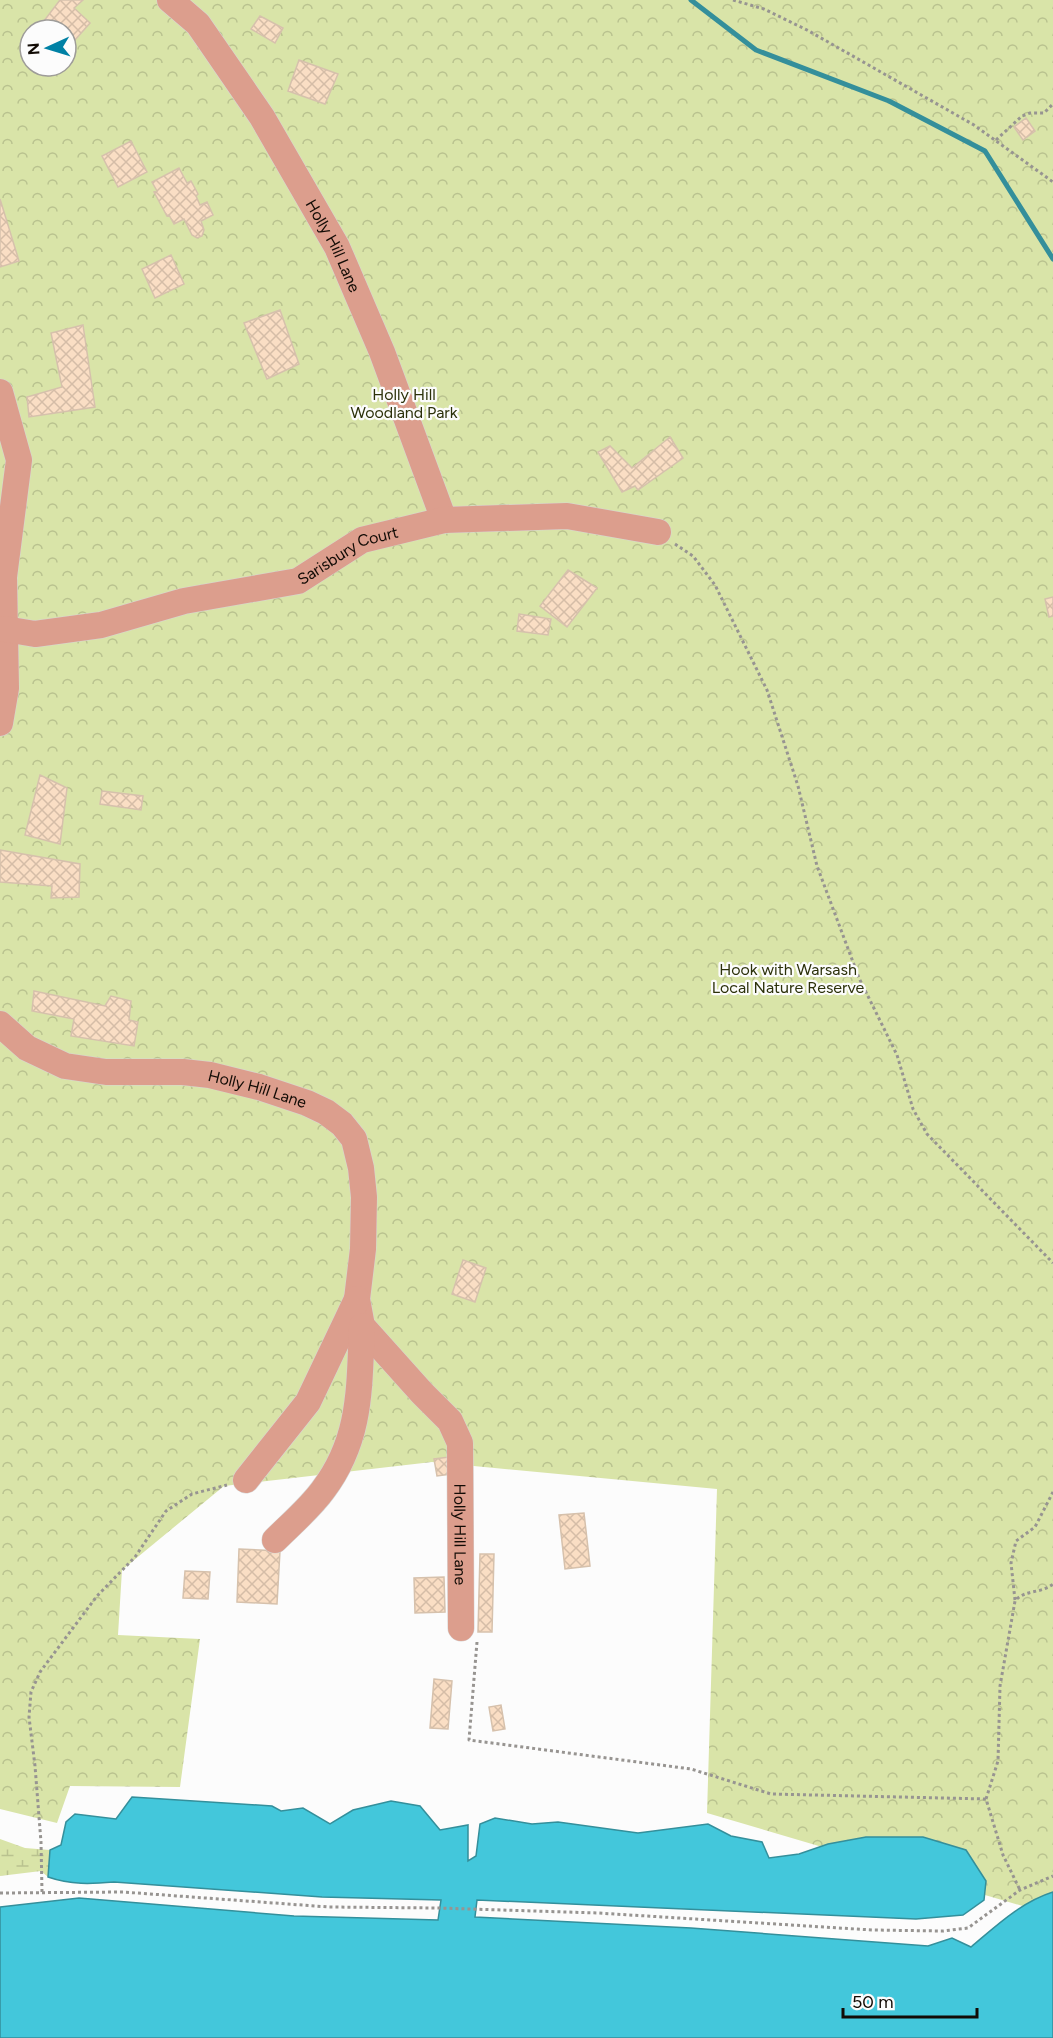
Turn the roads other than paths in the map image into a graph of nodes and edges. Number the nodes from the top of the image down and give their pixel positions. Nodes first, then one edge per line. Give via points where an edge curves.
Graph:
1 (170, 0) edge
2 (0, 392) edge
3 (444, 520) junction
4 (658, 532) road end
5 (5, 629) junction
6 (0, 723) edge
7 (0, 1023) edge
8 (357, 1299) junction
9 (362, 1326) junction
10 (246, 1480) road end
11 (275, 1540) dead end
12 (461, 1628) road end

1 - 3 street, Holly Hill Lane via 198,24 251,102 337,247 382,352
2 - 5 street via 19,460 4,577
3 - 4 street, Sarisbury Court via 567,516
3 - 5 street, Sarisbury Court via 362,540 298,581 184,601 101,625 35,634
5 - 6 street via 6,688
7 - 8 street, Holly Hill Lane via 27,1048 65,1066 106,1072 210,1075 307,1103 342,1124 354,1139 364,1197
8 - 9 street, Holly Hill Lane
8 - 10 street, Holly Hill Lane via 308,1402
9 - 11 street via 357,1413 346,1450 323,1490
9 - 12 street, Holly Hill Lane via 450,1421 460,1443

